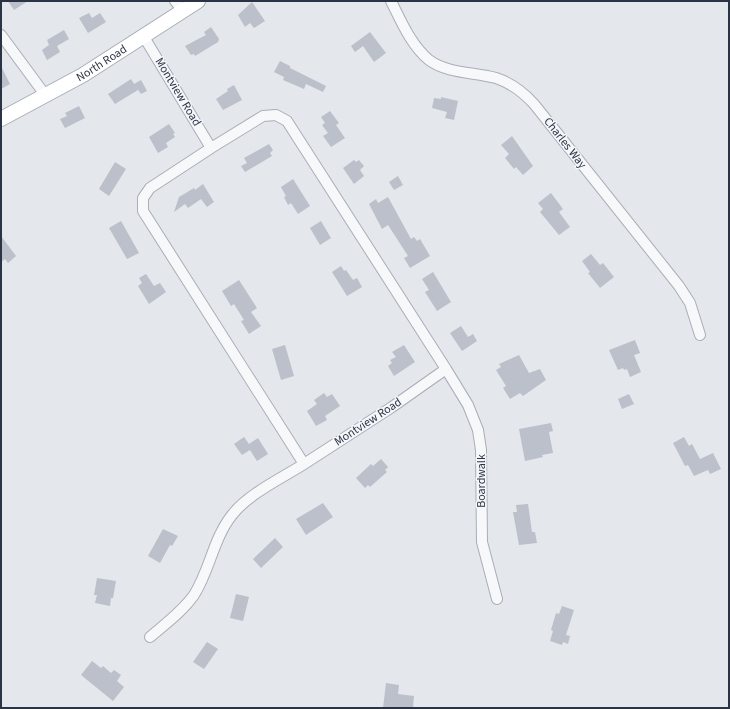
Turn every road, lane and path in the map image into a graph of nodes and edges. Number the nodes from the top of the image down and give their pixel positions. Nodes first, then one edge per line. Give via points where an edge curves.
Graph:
1 (198, 1) edge
2 (390, 1) edge
3 (179, 6) edge
4 (1, 35) edge
5 (144, 37) junction
6 (46, 96) junction
7 (1, 119) edge
8 (211, 148) junction
9 (700, 335) dead end
10 (446, 369) junction
11 (304, 464) junction
12 (497, 599) dead end
13 (150, 637) dead end

1 - 3 main road, North Road
2 - 9 street, Charles Way via 416,46 429,60 444,68 502,80 519,90 534,104 679,286 690,303
3 - 5 main road, North Road
4 - 6 street
5 - 6 main road, North Road
5 - 8 street, Montview Road
6 - 7 main road, North Road
8 - 10 street via 263,116 276,115 285,119
8 - 11 street via 150,188 143,198 142,211
10 - 11 street, Montview Road
10 - 12 street, Boardwalk via 468,405 478,430 482,450 482,542
11 - 13 street, Montview Road via 245,502 232,514 220,533 194,594 175,617

